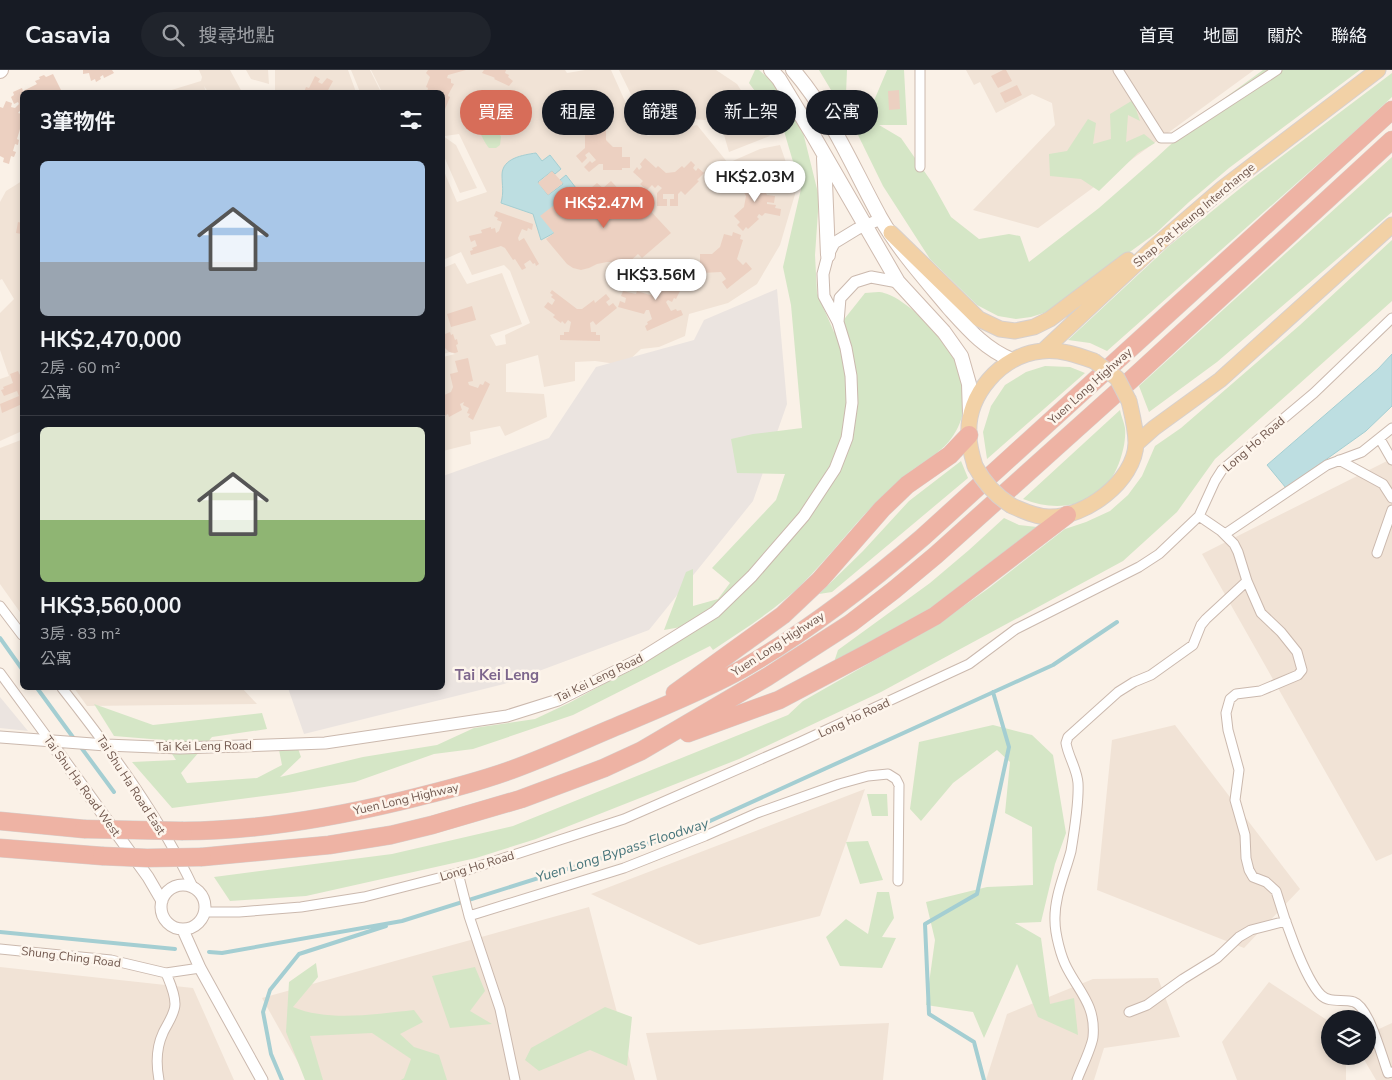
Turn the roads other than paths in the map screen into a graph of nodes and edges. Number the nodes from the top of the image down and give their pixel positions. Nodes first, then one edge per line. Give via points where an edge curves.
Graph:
1 (771, 70) edge
2 (793, 70) edge
3 (920, 70) edge
4 (1118, 70) edge
5 (1276, 70) edge
6 (1378, 70) edge
7 (1392, 110) edge
8 (1392, 140) edge
9 (824, 155) junction
10 (920, 167) dead end
11 (1222, 188) junction
12 (881, 218) junction
13 (866, 225) junction
14 (1392, 225) edge
15 (892, 233) junction
16 (828, 254) junction
17 (898, 282) junction
18 (1392, 318) edge
19 (838, 322) junction
20 (1043, 351) junction
21 (1012, 360) junction
22 (1392, 428) edge
23 (969, 429) junction
24 (1380, 439) junction
25 (1136, 444) junction
26 (1340, 460) junction
27 (1392, 460) edge
28 (1392, 498) edge
29 (1392, 510) edge
30 (1067, 516) junction
31 (1199, 516) junction
32 (1225, 534) junction
33 (1377, 553) dead end
34 (1247, 581) junction
35 (0, 606) edge
36 (20, 633) edge
37 (0, 672) edge
38 (63, 690) edge
39 (653, 710) junction
40 (0, 736) edge
41 (56, 741) junction
42 (102, 744) junction
43 (641, 751) junction
44 (0, 821) edge
45 (0, 848) edge
46 (458, 876) junction
47 (898, 881) dead end
48 (193, 887) junction
49 (162, 901) junction
50 (205, 912) junction
51 (469, 916) junction
52 (1286, 921) junction
53 (183, 930) junction
54 (0, 949) edge
55 (200, 968) junction
56 (166, 973) junction
57 (1130, 1012) dead end
58 (1392, 1072) edge
59 (159, 1080) edge
60 (262, 1080) edge
61 (515, 1080) edge
62 (1077, 1080) edge

1 - 9 main road, Shap Pat Heung Interchange
2 - 12 main road via 834,128
3 - 10 street
4 - 5 street via 1161,138 1174,138
6 - 11 main road, Shap Pat Heung Interchange
7 - 39 highway, Yuen Long Highway via 953,511 868,583 741,669 707,688
8 - 43 highway, Yuen Long Highway via 974,522 894,590 786,666
9 - 13 main road, Shap Pat Heung Interchange
9 - 16 main road
11 - 15 main road via 1050,320 1015,331 1000,329 979,319
11 - 20 main road, Shap Pat Heung Interchange
12 - 13 street
12 - 15 main road
13 - 16 street via 834,243
13 - 17 main road, Shap Pat Heung Interchange
14 - 25 main road, Shap Pat Heung Interchange via 1220,380
15 - 21 main road via 934,290 976,338
16 - 19 street, Tai Kei Leng Road via 823,274 824,296
17 - 19 street via 871,277 855,282 840,298
17 - 23 main road, Shap Pat Heung Interchange via 944,332 961,356 969,384
18 - 31 street, Long Ho Road via 1314,393 1222,470
19 - 42 street, Tai Kei Leng Road via 851,376 852,403 847,438 835,469 804,516 746,582 715,612 638,660 558,700 498,718 325,743 180,748
20 - 21 main road, Shap Pat Heung Interchange
20 - 25 main road, Shap Pat Heung Interchange, bridge via 1073,354 1094,361 1117,378 1130,401
21 - 23 main road, Shap Pat Heung Interchange via 980,391
22 - 24 street
23 - 30 main road, Shap Pat Heung Interchange, bridge via 975,466 992,490 1012,506 1035,515
23 - 39 highway via 950,455 907,485 882,509 820,580 783,615
24 - 26 street via 1362,452
24 - 27 street
25 - 30 main road, Shap Pat Heung Interchange via 1122,477 1109,492
26 - 28 street via 1383,484
26 - 32 street via 1327,465
29 - 33 street
30 - 43 highway via 935,616 868,653 779,700
31 - 32 street
31 - 46 street, Long Ho Road via 1159,554 1139,567 1016,629 969,664 624,819
32 - 34 street via 1238,552
34 - 52 street via 1261,613 1297,652 1302,670 1298,675 1260,691 1236,694 1230,699 1226,714 1238,770 1235,800 1249,870 1253,877 1276,891
34 - 62 street via 1206,619 1193,645 1151,675 1118,692 1068,737 1066,743 1078,784 1072,842 1055,920 1066,967 1092,1013 1093,1040
35 - 36 street
37 - 41 street, Tai Shu Ha Road West
38 - 42 street, Tai Shu Ha Road East
39 - 44 highway, Yuen Long Highway, bridge via 510,771 347,813 212,830 84,829
40 - 41 street, Tai Kei Leng Road
41 - 42 street, Tai Kei Leng Road
41 - 49 street, Tai Shu Ha Road West
42 - 48 street, Tai Shu Ha Road East via 183,865
43 - 45 highway, Yuen Long Highway, bridge via 521,799 391,835 329,845 202,857 147,858
46 - 50 street, Long Ho Road via 310,906
46 - 51 street
47 - 51 street via 899,785 888,774 839,784 757,813 624,868
48 - 49 street via 186,885 171,889
48 - 50 street via 201,893
49 - 53 street, Tai Shu Ha Road West via 164,918
50 - 53 street via 193,928
51 - 61 street via 500,1009
52 - 57 street via 1251,930 1217,958 1147,1005
52 - 58 street via 1304,965 1321,995 1328,1000 1359,1004 1368,1018 1388,1073
53 - 55 street
54 - 56 street, Shung Ching Road via 111,960
55 - 56 street, Shung Ching Road
55 - 60 street
56 - 59 street via 175,1004 158,1047

